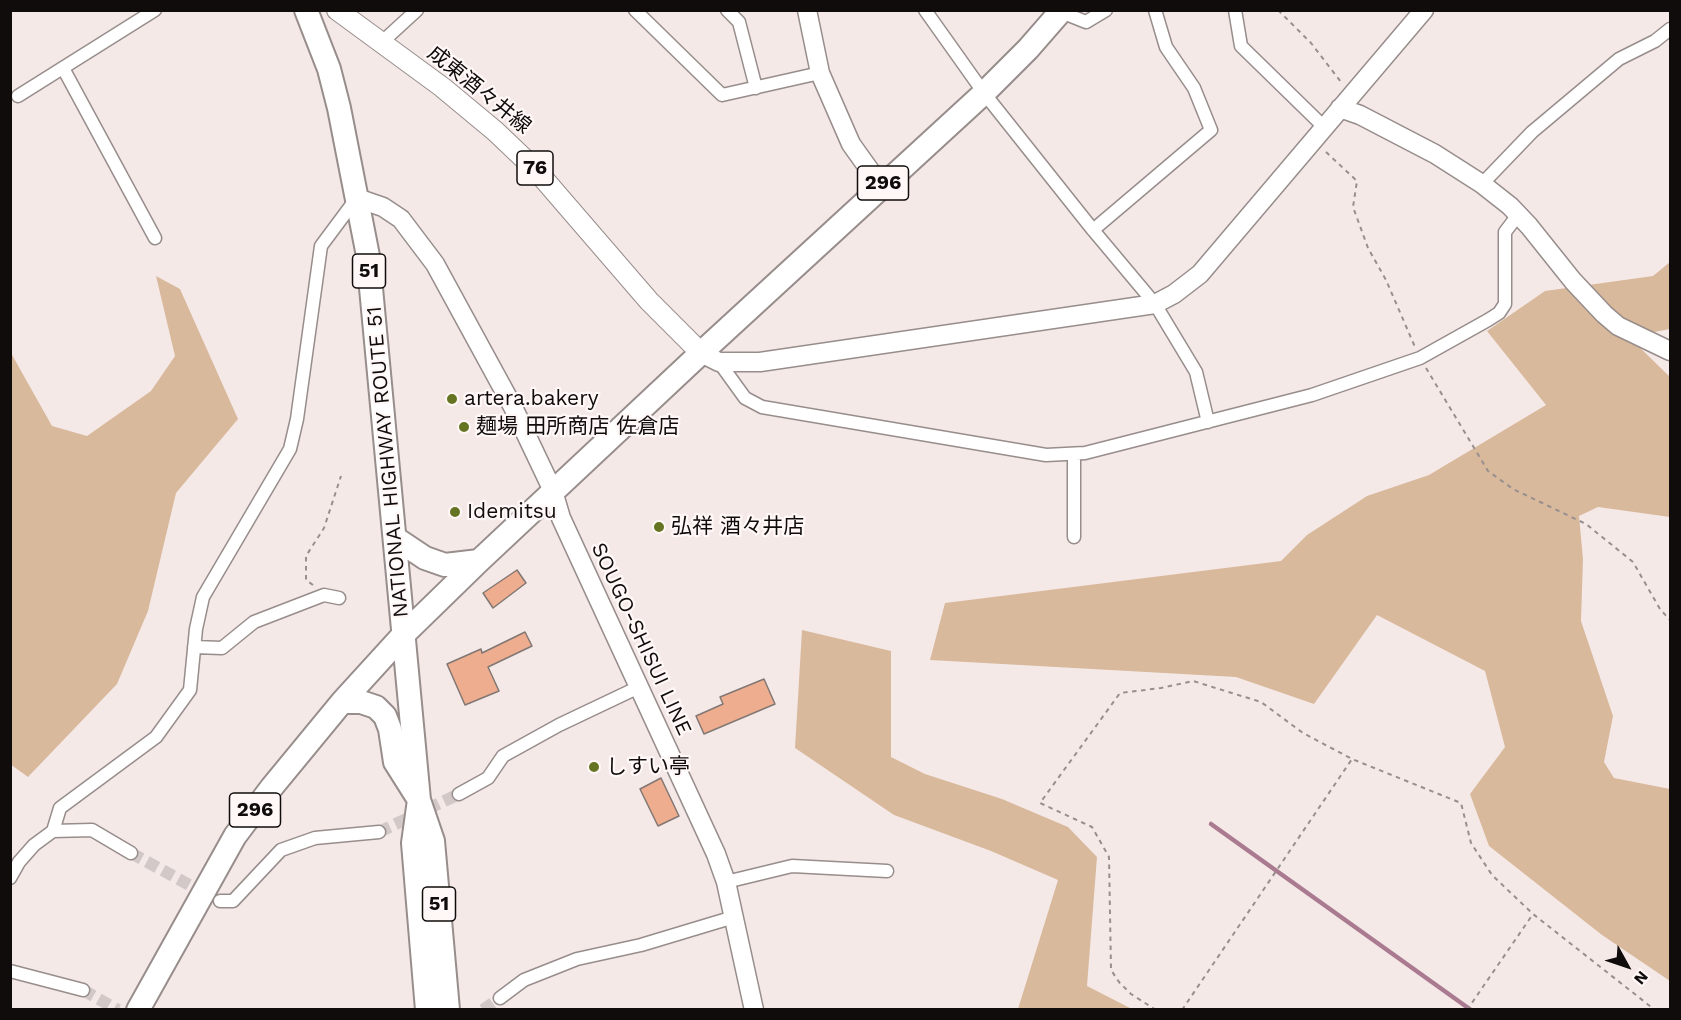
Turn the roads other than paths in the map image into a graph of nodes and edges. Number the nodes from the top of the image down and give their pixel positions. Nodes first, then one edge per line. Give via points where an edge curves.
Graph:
1 (306, 10) edge
2 (417, 10) edge
3 (634, 10) edge
4 (728, 10) edge
5 (807, 10) edge
6 (925, 10) edge
7 (1106, 10) edge
8 (1155, 10) edge
9 (1235, 10) edge
10 (1424, 10) edge
11 (1062, 11) edge
12 (340, 12) edge
13 (147, 13) edge
14 (1671, 28) edge
15 (381, 43) junction
16 (63, 68) junction
17 (820, 73) junction
18 (756, 88) junction
19 (984, 93) junction
20 (18, 96) dead end
21 (1346, 102) junction
22 (1318, 134) junction
23 (1482, 184) junction
24 (881, 186) junction
25 (357, 198) junction
26 (1518, 215) junction
27 (1093, 230) junction
28 (154, 238) dead end
29 (1155, 304) junction
30 (1671, 351) edge
31 (710, 357) junction
32 (1208, 422) junction
33 (1074, 454) junction
34 (553, 491) junction
35 (1074, 537) dead end
36 (395, 538) junction
37 (479, 561) junction
38 (339, 598) dead end
39 (404, 634) junction
40 (194, 646) junction
41 (639, 687) junction
42 (342, 702) junction
43 (459, 794) tunnel mouth
44 (419, 800) junction
45 (53, 831) junction
46 (379, 832) tunnel mouth
47 (131, 853) tunnel mouth
48 (887, 871) dead end
49 (10, 878) edge
50 (726, 882) junction
51 (220, 901) dead end
52 (734, 917) junction
53 (10, 971) edge
54 (82, 990) tunnel mouth
55 (500, 998) tunnel mouth
56 (138, 1010) edge
57 (427, 1010) edge
58 (448, 1010) edge
59 (754, 1010) edge

1 - 25 highway, NATIONAL HIGHWAY ROUTE 51 / 51 via 329,69
2 - 15 street
3 - 18 street via 722,95
4 - 18 street via 739,22
5 - 17 street
6 - 19 street
7 - 11 street via 1086,22
8 - 27 street via 1166,47 1194,88 1211,130
9 - 22 street via 1241,46
10 - 21 street
11 - 19 highway, 296
12 - 15 main road, 成東酒々井線 / 76
13 - 16 street
14 - 23 street via 1619,59 1532,132
15 - 31 main road, 成東酒々井線 / 76 via 442,87 536,170 649,301
16 - 20 street
16 - 28 street
17 - 18 street
17 - 24 street via 851,144
19 - 24 highway, 296
19 - 27 street
21 - 22 street
21 - 23 street via 1360,115
22 - 29 street via 1200,274
23 - 26 street
24 - 31 highway, 296
25 - 34 street, SOUGO-SHISUI LINE via 383,207 401,219 435,264 513,407
25 - 36 highway, NATIONAL HIGHWAY ROUTE 51 / 51 via 368,256
25 - 40 street via 321,246 291,449 203,597
26 - 30 street via 1604,314 1618,326
26 - 32 street via 1505,232 1505,304 1488,320 1420,358 1312,395
27 - 29 street
29 - 31 street via 760,362
29 - 32 street via 1196,372
31 - 33 street via 745,398 762,407 1047,455
31 - 34 highway, 296
32 - 33 street
33 - 35 street
34 - 37 highway, 296
34 - 41 street, SOUGO-SHISUI LINE via 561,518
36 - 37 highway via 425,558 445,565
36 - 39 highway, NATIONAL HIGHWAY ROUTE 51 / 51
37 - 39 highway, 296
38 - 40 street via 324,595 254,622 222,648
39 - 42 highway, 296
39 - 44 highway, 51
40 - 45 street via 190,690 156,737 60,808
41 - 43 street via 503,756 488,778
41 - 50 street, SOUGO-SHISUI LINE
42 - 44 highway via 361,702 376,707 385,716 395,762
42 - 56 highway, 296 via 235,836
44 - 57 highway, 51 via 413,843
44 - 58 highway, 51 via 433,841
45 - 47 street via 92,830
45 - 49 street via 34,845
46 - 51 street via 315,838 281,850 233,901
48 - 50 street via 792,866
50 - 52 street, SOUGO-SHISUI LINE
52 - 55 street via 641,945 577,958 524,980
52 - 59 street, SOUGO-SHISUI LINE
53 - 54 street

